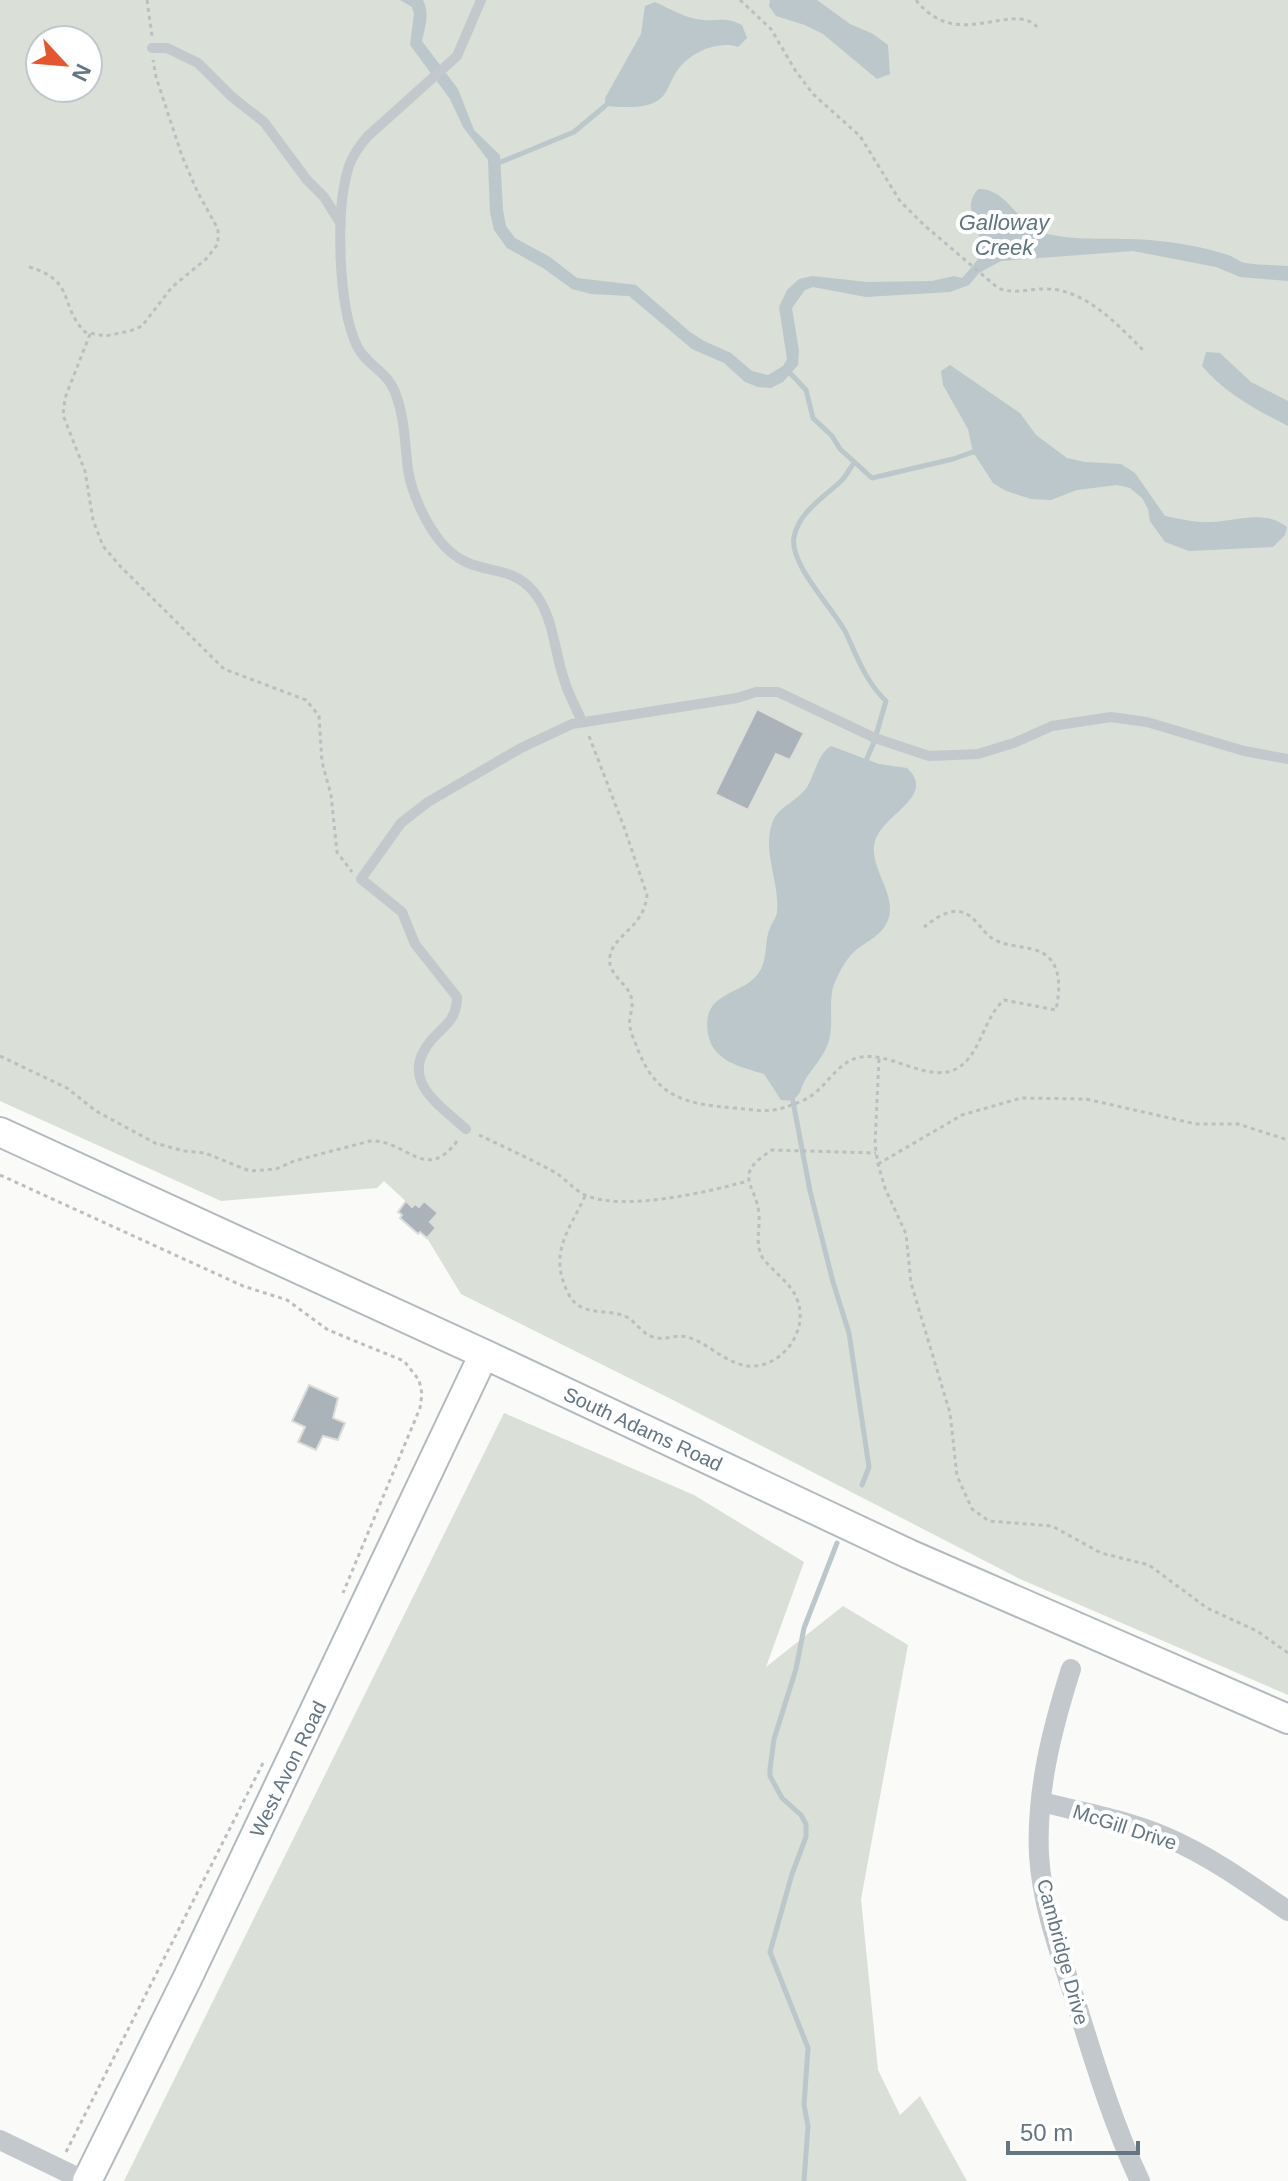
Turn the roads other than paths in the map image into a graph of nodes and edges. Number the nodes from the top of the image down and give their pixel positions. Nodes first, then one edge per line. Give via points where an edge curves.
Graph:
1 (481, 0) edge
2 (152, 48) road end
3 (341, 224) junction
4 (582, 721) junction
5 (1288, 759) edge
6 (466, 1129) road end
7 (0, 1132) edge
8 (484, 1354) junction
9 (1071, 1669) dead end
10 (1288, 1719) edge
11 (1041, 1802) junction
12 (1288, 1911) edge
13 (0, 2140) edge
14 (86, 2181) edge
15 (1140, 2181) edge

1 - 3 lane via 463,47 450,63 357,149 348,167
2 - 3 lane via 167,48 198,63 264,122
3 - 4 lane via 344,297 355,337 397,395 409,474 426,519 459,559 484,570 502,570 534,591
4 - 5 lane via 768,690 929,756 978,754 1052,726 1111,717
4 - 6 lane via 521,748 428,802 401,823 361,879 402,912 415,944 457,997 455,1013 422,1052 418,1072 424,1089
7 - 8 main road, South Adams Road
8 - 10 main road, South Adams Road via 909,1554
8 - 14 main road, West Avon Road
9 - 11 street, Cambridge Drive via 1049,1747
11 - 12 street, McGill Drive via 1163,1836
11 - 15 street, Cambridge Drive via 1041,1872 1057,1945
13 - 14 street

